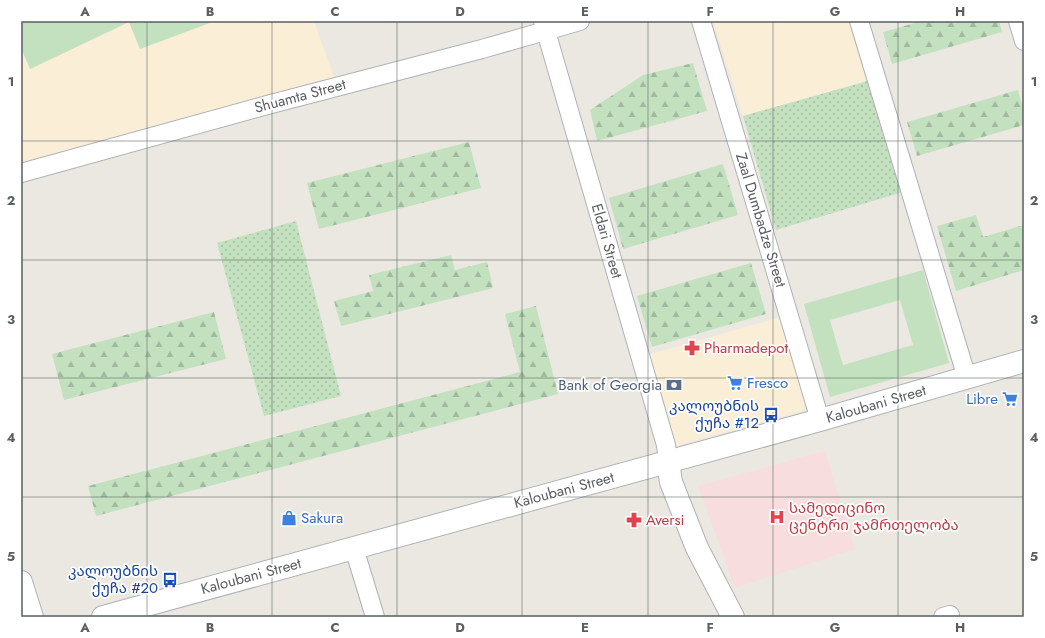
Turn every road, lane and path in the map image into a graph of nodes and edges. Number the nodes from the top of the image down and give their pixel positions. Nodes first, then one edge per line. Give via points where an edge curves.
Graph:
1 (580, 21) edge
2 (701, 21) edge
3 (859, 21) edge
4 (1018, 21) edge
5 (545, 26) edge
6 (1024, 41) edge
7 (21, 172) edge
8 (1024, 362) edge
9 (967, 378) junction
10 (820, 420) junction
11 (668, 462) junction
12 (354, 548) junction
13 (21, 582) edge
14 (32, 617) edge
15 (103, 617) edge
16 (375, 617) edge
17 (733, 617) edge

1 - 5 street, Shuamta Street
2 - 10 street, Zaal Dumbadze Street
3 - 9 street
4 - 6 street
5 - 7 street, Shuamta Street via 482,49
5 - 11 street, Eldari Street via 666,445
8 - 9 street, Kaloubani Street
9 - 10 street, Kaloubani Street
10 - 11 street, Kaloubani Street
11 - 12 street, Kaloubani Street
11 - 17 street via 671,482 697,548
12 - 15 street, Kaloubani Street
12 - 16 street
13 - 14 street

